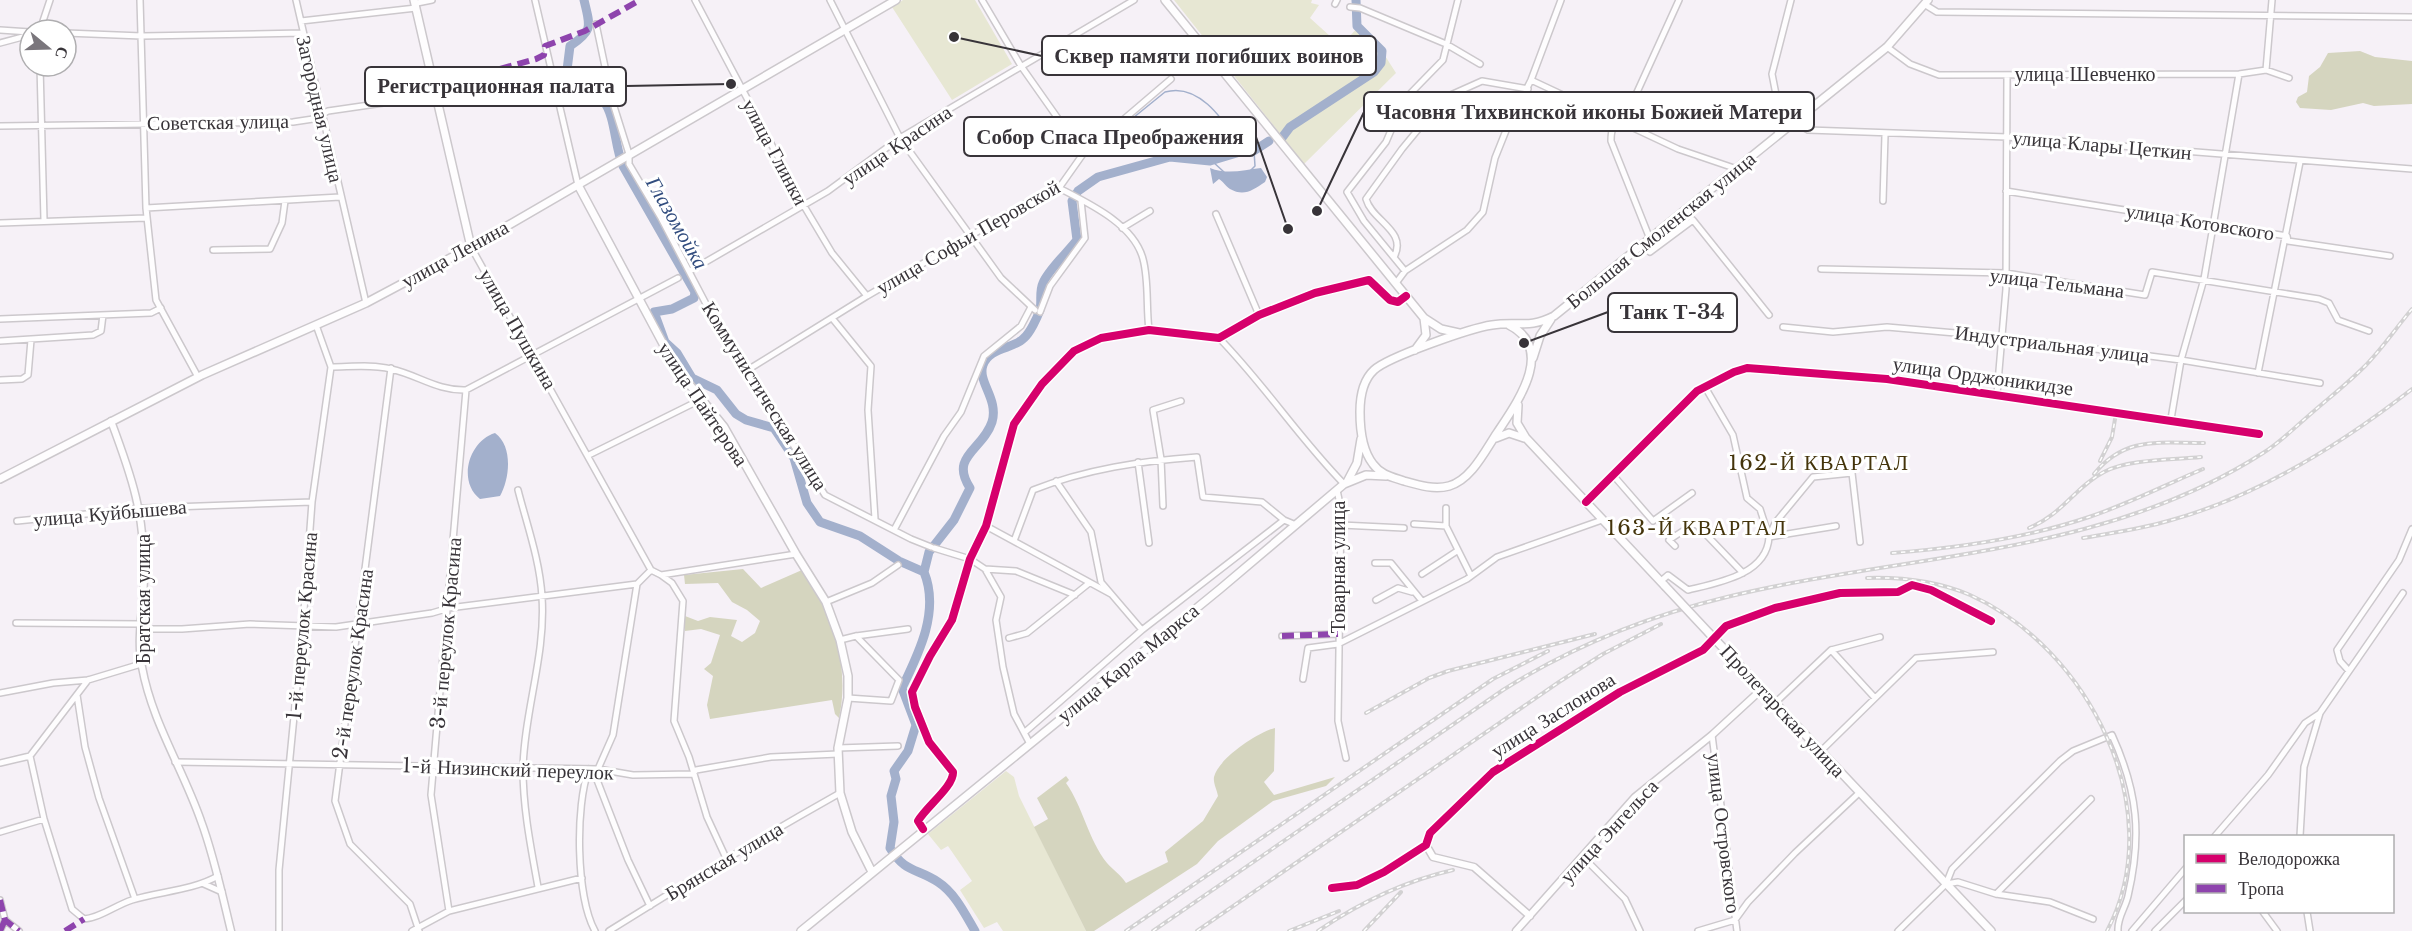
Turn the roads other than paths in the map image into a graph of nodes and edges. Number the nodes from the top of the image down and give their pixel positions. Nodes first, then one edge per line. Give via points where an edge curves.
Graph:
1 (50, 0) edge
2 (140, 0) edge
3 (296, 0) edge
4 (414, 0) edge
5 (432, 0) edge
6 (535, 0) edge
7 (695, 0) edge
8 (830, 0) edge
9 (896, 0) edge
10 (982, 0) edge
11 (1134, 0) edge
12 (1165, 0) edge
13 (1458, 0) edge
14 (1561, 0) edge
15 (1679, 0) edge
16 (1791, 0) edge
17 (2272, 0) edge
18 (1926, 2) edge
19 (1350, 7) dead end
20 (416, 8) junction
21 (2271, 14) junction
22 (2412, 17) edge
23 (44, 18) edge
24 (301, 21) junction
25 (596, 24) dead end
26 (0, 30) edge
27 (845, 31) junction
28 (18, 32) edge
29 (78, 33) edge
30 (303, 33) junction
31 (142, 36) junction
32 (18, 38) edge
33 (0, 43) edge
34 (1446, 44) junction
35 (1887, 47) junction
36 (1480, 64) dead end
37 (1021, 66) junction
38 (2266, 70) junction
39 (2238, 74) junction
40 (2007, 75) junction
41 (40, 78) edge
42 (2289, 78) dead end
43 (1171, 79) dead end
44 (1531, 80) junction
45 (1528, 89) junction
46 (742, 90) junction
47 (433, 92) junction
48 (1596, 111) junction
49 (321, 114) junction
50 (145, 122) junction
51 (1794, 122) junction
52 (1623, 123) junction
53 (0, 126) edge
54 (42, 127) junction
55 (1611, 130) junction
56 (1778, 134) junction
57 (1885, 135) junction
58 (2007, 137) junction
59 (900, 138) junction
60 (629, 154) junction
61 (1083, 154) junction
62 (2224, 156) junction
63 (2300, 162) junction
64 (1737, 169) junction
65 (2412, 169) edge
66 (578, 185) junction
67 (1059, 188) junction
68 (2006, 191) junction
69 (340, 197) junction
70 (285, 201) junction
71 (1081, 201) junction
72 (1883, 201) dead end
73 (804, 206) junction
74 (146, 208) junction
75 (1150, 211) dead end
76 (1215, 214) dead end
77 (146, 218) junction
78 (44, 220) junction
79 (2212, 222) junction
80 (0, 223) edge
81 (1122, 228) junction
82 (972, 235) junction
83 (2287, 236) junction
84 (1650, 239) junction
85 (1643, 244) junction
86 (471, 247) junction
87 (213, 250) dead end
88 (2390, 256) dead end
89 (1394, 257) junction
90 (1821, 268) dead end
91 (690, 271) junction
92 (1405, 271) junction
93 (2006, 273) junction
94 (678, 278) dead end
95 (2204, 279) junction
96 (1396, 283) junction
97 (2275, 290) junction
98 (867, 296) junction
99 (1406, 296) junction
100 (639, 300) junction
101 (366, 303) junction
102 (161, 308) junction
103 (1035, 310) junction
104 (103, 315) junction
105 (1259, 315) junction
106 (1769, 315) dead end
107 (1554, 316) junction
108 (832, 318) junction
109 (1424, 318) junction
110 (0, 319) edge
111 (316, 325) junction
112 (1509, 325) junction
113 (1783, 327) dead end
114 (1149, 330) junction
115 (2369, 331) dead end
116 (1459, 333) junction
117 (1219, 338) junction
118 (2001, 338) junction
119 (31, 340) junction
120 (0, 341) edge
121 (1412, 352) junction
122 (534, 356) junction
123 (2181, 360) junction
124 (1531, 363) junction
125 (331, 367) junction
126 (391, 368) junction
127 (746, 371) junction
128 (2258, 373) junction
129 (198, 377) junction
130 (0, 380) edge
131 (2320, 383) dead end
132 (1705, 387) junction
133 (466, 390) junction
134 (1997, 394) junction
135 (700, 400) junction
136 (1181, 401) dead end
137 (1518, 402) junction
138 (2171, 419) junction
139 (111, 421) junction
140 (1361, 434) junction
141 (2259, 434) dead end
142 (1526, 438) junction
143 (1491, 441) junction
144 (589, 455) junction
145 (1161, 459) junction
146 (1137, 462) junction
147 (1613, 475) junction
148 (1389, 476) junction
149 (0, 479) edge
150 (1056, 481) junction
151 (1346, 483) junction
152 (518, 490) dead end
153 (1337, 490) junction
154 (1692, 493) dead end
155 (312, 502) junction
156 (1586, 502) junction
157 (1163, 506) dead end
158 (1446, 508) dead end
159 (141, 510) junction
160 (875, 519) junction
161 (17, 520) dead end
162 (1284, 520) junction
163 (1602, 520) junction
164 (1414, 524) dead end
165 (1296, 525) junction
166 (1341, 525) junction
167 (986, 526) junction
168 (1446, 526) junction
169 (1836, 526) dead end
170 (1404, 528) dead end
171 (2412, 529) edge
172 (894, 530) junction
173 (1769, 537) junction
174 (1014, 541) junction
175 (1860, 542) dead end
176 (1149, 543) dead end
177 (1675, 546) dead end
178 (1457, 551) junction
179 (796, 554) junction
180 (970, 560) junction
181 (1375, 562) dead end
182 (898, 565) dead end
183 (985, 569) junction
184 (651, 570) junction
185 (1743, 573) junction
186 (1422, 574) dead end
187 (661, 575) junction
188 (1471, 576) junction
189 (638, 584) junction
190 (1088, 584) junction
191 (1663, 584) junction
192 (1413, 592) junction
193 (2403, 593) dead end
194 (1075, 595) junction
195 (1113, 595) junction
196 (542, 597) junction
197 (1376, 600) dead end
198 (1422, 601) junction
199 (826, 602) junction
200 (449, 608) junction
201 (360, 621) junction
202 (1991, 621) dead end
203 (16, 623) dead end
204 (303, 624) junction
205 (141, 626) junction
206 (908, 629) dead end
207 (1142, 630) junction
208 (1338, 634) junction
209 (856, 636) junction
210 (1282, 636) dead end
211 (1712, 636) junction
212 (1880, 637) dead end
213 (1009, 638) dead end
214 (840, 640) junction
215 (1338, 644) junction
216 (1830, 650) junction
217 (1992, 652) dead end
218 (141, 664) junction
219 (2349, 670) junction
220 (1303, 679) dead end
221 (88, 680) junction
222 (1762, 689) junction
223 (0, 693) edge
224 (77, 695) junction
225 (848, 698) junction
226 (1875, 698) junction
227 (1775, 703) junction
228 (2320, 713) junction
229 (1025, 732) junction
230 (1712, 735) junction
231 (1029, 742) junction
232 (898, 746) dead end
233 (838, 751) junction
234 (1820, 752) junction
235 (30, 756) junction
236 (1346, 758) dead end
237 (175, 762) junction
238 (290, 762) junction
239 (0, 763) edge
240 (338, 764) junction
241 (435, 766) junction
242 (523, 768) junction
243 (589, 769) junction
244 (598, 769) junction
245 (693, 774) junction
246 (1860, 792) junction
247 (840, 793) junction
248 (2091, 799) dead end
249 (44, 819) junction
250 (923, 829) junction
251 (0, 832) edge
252 (2216, 835) edge
253 (2300, 835) edge
254 (1426, 845) junction
255 (1583, 857) junction
256 (726, 858) junction
257 (2184, 870) edge
258 (872, 872) junction
259 (218, 876) junction
260 (582, 878) junction
261 (204, 884) junction
262 (1946, 884) junction
263 (538, 887) junction
264 (1332, 888) dead end
265 (222, 892) junction
266 (1996, 894) junction
267 (135, 899) junction
268 (0, 900) edge
269 (2184, 902) edge
270 (650, 906) junction
271 (449, 911) junction
272 (2264, 913) edge
273 (2307, 913) edge
274 (1530, 916) junction
275 (2093, 919) dead end
276 (5, 920) junction
277 (1735, 920) junction
278 (416, 930) edge
279 (0, 931) edge
280 (19, 931) edge
281 (231, 931) edge
282 (279, 931) edge
283 (596, 931) edge
284 (609, 931) edge
285 (801, 931) edge
286 (1516, 931) edge
287 (1640, 931) edge
288 (1698, 931) edge
289 (1737, 931) edge
290 (1898, 931) edge
291 (1991, 931) edge
292 (2118, 931) edge
293 (2132, 931) edge
294 (2155, 931) edge
295 (2277, 931) edge
296 (2310, 931) edge

1 - 23 street
2 - 31 street
3 - 24 street, Загородная улица
4 - 20 main road, улица Пушкина
5 - 20 street via 417,3
6 - 66 street, улица Пайтерова
7 - 46 street, улица Глинки
8 - 27 street
9 - 27 main road, улица Ленина
10 - 37 street
11 - 37 street, улица Красина
12 - 96 main road
13 - 34 street
14 - 44 street
15 - 52 street
16 - 56 street via 1772,74 1780,115 1776,123
17 - 21 street
18 - 21 street via 1937,12
18 - 35 main road, Большая Смоленская улица
19 - 34 street
20 - 24 street, Загородная улица
20 - 47 main road, улица Пушкина
21 - 22 street
21 - 38 street
24 - 30 street, Загородная улица
25 - 60 street, Коммунистическая улица via 612,100
26 - 28 street
27 - 46 main road, улица Ленина
27 - 59 street
29 - 31 street
30 - 31 street
30 - 49 street, Загородная улица
31 - 50 street
32 - 33 street
34 - 36 street
34 - 89 street via 1443,60 1404,100 1386,142 1347,192
35 - 40 street, улица Шевченко via 1910,64 1939,75
35 - 51 main road, Большая Смоленская улица
37 - 59 street, улица Красина
37 - 61 street
38 - 39 street, улица Шевченко
38 - 42 street, улица Шевченко
39 - 40 street, улица Шевченко
39 - 62 street
40 - 58 street
41 - 54 street
43 - 61 street, улица Софьи Перовской
44 - 45 street
44 - 48 street
45 - 89 street via 1482,81 1456,91 1444,98 1402,148 1366,200 1396,237 1398,248
45 - 92 street via 1495,158 1481,216
46 - 60 main road, улица Ленина
46 - 73 street, улица Глинки
47 - 49 street, Советская улица
47 - 86 main road, улица Пушкина
48 - 52 street
48 - 55 street
49 - 50 street, Советская улица via 292,122
49 - 69 street, Загородная улица
50 - 54 street, Советская улица
50 - 74 street
51 - 56 main road, Большая Смоленская улица
51 - 57 street, улица Клары Цеткин via 1808,130
52 - 55 street
52 - 64 street
53 - 54 street, Советская улица
54 - 78 street
55 - 84 street via 1611,141
56 - 64 main road, Большая Смоленская улица
57 - 58 street, улица Клары Цеткин
57 - 72 street
58 - 62 street, улица Клары Цеткин
58 - 68 street
59 - 73 street, улица Красина
59 - 82 street
60 - 66 main road, улица Ленина
60 - 91 street, Коммунистическая улица via 629,164
61 - 67 street, улица Софьи Перовской
62 - 63 street, улица Клары Цеткин
62 - 79 street
63 - 65 street, улица Клары Цеткин
63 - 83 street
64 - 84 main road, Большая Смоленская улица
66 - 86 main road, улица Ленина
66 - 100 main road, улица Пайтерова
67 - 71 street
67 - 82 street, улица Софьи Перовской
68 - 79 street, улица Котовского
68 - 93 street
69 - 70 street, Загородная улица
69 - 101 street, Загородная улица
70 - 74 street, Загородная улица
70 - 87 street via 282,223 270,249
71 - 81 street
71 - 103 street via 1085,238
73 - 91 street, улица Красина
73 - 98 street, улица Глинки via 832,253
74 - 77 street
75 - 81 street
76 - 105 street
77 - 78 street
77 - 102 street via 156,300
78 - 80 street
79 - 83 street, улица Котовского
79 - 95 street
81 - 114 street via 1137,245 1143,260
82 - 98 street, улица Софьи Перовской
82 - 103 street via 1001,278
83 - 88 street, улица Котовского via 2288,241
83 - 97 street
84 - 85 main road, Большая Смоленская улица
85 - 106 street via 1650,252 1693,220
85 - 107 main road, Большая Смоленская улица
86 - 101 main road, улица Ленина
86 - 122 street, улица Пушкина
89 - 92 street
90 - 93 street, улица Тельмана
91 - 127 street, Коммунистическая улица
92 - 96 street
93 - 95 street, улица Тельмана via 2145,295 2152,272
93 - 118 street
94 - 100 street
95 - 97 street, улица Тельмана
95 - 123 street
96 - 99 main road
97 - 115 street, улица Тельмана via 2329,303 2338,320
97 - 128 street
98 - 108 street, улица Софьи Перовской
99 - 105 street via 1398,302 1390,300 1369,280 1314,293
99 - 109 main road
100 - 122 street
100 - 135 main road, улица Пайтерова via 676,368
101 - 111 main road, улица Ленина
102 - 104 street via 151,313
102 - 129 street
103 - 172 street via 984,356 961,412
104 - 110 street
104 - 119 street via 101,331 93,335
105 - 117 street
107 - 112 main road, Большая Смоленская улица via 1530,326
107 - 124 main road, Большая Смоленская улица via 1540,336
108 - 127 street, улица Софьи Перовской
108 - 160 street via 871,366 868,410
109 - 116 main road
109 - 121 main road via 1426,335
111 - 125 street, 1-й переулок Красина
111 - 129 main road, улица Ленина
112 - 116 main road
112 - 124 main road via 1525,336
113 - 118 street, Индустриальная улица via 1833,332 1887,327
114 - 117 street
114 - 167 street via 1101,338 1074,351 1042,384 1014,424
116 - 121 main road
117 - 151 street via 1322,461
118 - 123 street, Индустриальная улица
118 - 134 street
119 - 120 street
119 - 130 street via 28,375
121 - 140 main road via 1382,364 1367,378 1361,396
122 - 133 street
122 - 144 street, улица Пушкина
123 - 128 street, Индустриальная улица
123 - 138 street
124 - 137 main road
125 - 126 street
125 - 155 street, 1-й переулок Красина
126 - 133 street via 431,385
126 - 201 street, 2-й переулок Красина
127 - 160 street, Коммунистическая улица via 825,495
128 - 131 street, Индустриальная улица
129 - 139 main road, улица Ленина
132 - 134 street, улица Орджоникидзе via 1748,368 1775,368
132 - 147 street, улица Орджоникидзе via 1686,400
132 - 173 street via 1733,435 1747,498 1760,509
133 - 200 street, 3-й переулок Красина
134 - 138 street, улица Орджоникидзе
135 - 144 street
135 - 179 main road, улица Пайтерова via 724,427
136 - 145 street via 1153,410
137 - 142 main road, Пролетарская улица via 1517,423
137 - 143 main road
138 - 141 street, улица Орджоникидзе
139 - 149 main road, улица Ленина
139 - 159 street, Братская улица
140 - 148 main road via 1370,460
140 - 151 main road, улица Карла Маркса via 1357,463
142 - 143 main road via 1509,433
142 - 156 main road, Пролетарская улица
143 - 148 main road via 1469,472 1448,486 1429,487
144 - 184 street, улица Пушкина
145 - 146 street
145 - 157 street
145 - 162 street via 1197,457 1203,497 1262,502
146 - 150 street
146 - 176 street
147 - 154 street via 1653,520
147 - 156 street, улица Орджоникидзе
148 - 151 main road, улица Карла Маркса via 1366,475
150 - 174 street via 1034,490
150 - 195 street via 1091,532 1101,582
151 - 153 main road, улица Карла Маркса
152 - 196 street
153 - 165 main road, улица Карла Маркса
153 - 166 street, Товарная улица
155 - 159 street, улица Куйбышева
155 - 204 street, 1-й переулок Красина
156 - 163 main road, Пролетарская улица
158 - 168 street
159 - 161 street, улица Куйбышева
159 - 205 street, Братская улица
160 - 172 street, Коммунистическая улица
162 - 165 street
162 - 207 street, улица Карла Маркса
163 - 188 street, Товарная улица via 1497,557
163 - 191 main road, Пролетарская улица
164 - 168 street
165 - 231 main road, улица Карла Маркса
166 - 170 street
166 - 208 street, Товарная улица
167 - 174 street
167 - 180 street
168 - 178 street
169 - 173 street
171 - 219 street via 2399,560 2337,650 2340,662
172 - 180 street, Коммунистическая улица
173 - 175 street via 1775,523 1813,477 1852,472
173 - 185 street via 1758,560
174 - 190 street
177 - 185 street via 1669,540 1695,523
178 - 186 street
178 - 188 street
179 - 187 street
179 - 199 main road, улица Пайтерова
180 - 183 street, Коммунистическая улица
180 - 250 street via 952,620 912,692 929,742 953,772 951,783 925,808 918,821
181 - 192 street via 1391,563
182 - 199 street via 872,584
183 - 194 street, Коммунистическая улица via 1016,571
183 - 229 street, Коммунистическая улица via 1001,597 996,620 998,641 1014,714
184 - 187 street
184 - 189 street
185 - 191 street via 1688,590 1668,575
187 - 245 street via 672,582 683,601 674,721
188 - 198 street, Товарная улица
189 - 196 street
189 - 244 street via 613,735
190 - 194 street
190 - 195 street
191 - 211 main road, Пролетарская улица, bridge
192 - 197 street via 1398,588
192 - 198 street
193 - 219 street
194 - 213 street via 1027,633
195 - 207 street
196 - 200 street
196 - 242 street via 541,637
198 - 215 street, Товарная улица
199 - 214 main road, улица Пайтерова
200 - 201 street
200 - 241 street, 3-й переулок Красина
201 - 204 street via 336,627
201 - 240 street, 2-й переулок Красина
202 - 211 street via 1931,590 1912,585 1898,592 1840,593 1774,608 1726,626
203 - 205 street
204 - 205 street
204 - 238 street, 1-й переулок Красина
205 - 218 street, Братская улица
206 - 209 street
207 - 229 street, улица Карла Маркса
208 - 210 street
208 - 215 street, Товарная улица
209 - 214 street
209 - 225 street via 899,680 891,700
211 - 222 main road, Пролетарская улица
211 - 254 street, улица Заслонова via 1703,650 1620,692 1493,772 1430,834
212 - 216 street
214 - 225 main road, улица Пайтерова via 848,676
215 - 220 street, Товарная улица via 1308,648
215 - 236 street, Товарная улица via 1338,721
216 - 226 street
216 - 227 street
217 - 226 street via 1916,658
218 - 221 street
218 - 237 street, Братская улица
219 - 228 street
221 - 223 street
221 - 224 street
222 - 227 main road, Пролетарская улица
222 - 230 street, улица Энгельса
224 - 235 street
224 - 267 street via 90,767
225 - 233 main road, улица Пайтерова
226 - 234 street
227 - 234 main road, Пролетарская улица
228 - 252 street via 2305,723 2268,775
228 - 253 street via 2304,768
229 - 231 street, Коммунистическая улица
230 - 255 street, улица Энгельса via 1635,798
230 - 277 street, улица Островского
231 - 250 main road, улица Карла Маркса
232 - 233 street, 1-й Низинский переулок
233 - 245 street, 1-й Низинский переулок via 771,757 696,770
233 - 247 main road, улица Пайтерова
234 - 246 main road, Пролетарская улица
235 - 239 street
235 - 249 street
237 - 238 street, 1-й Низинский переулок
237 - 259 street, Братская улица via 201,820
238 - 240 street, 1-й Низинский переулок
238 - 282 street, 1-й переулок Красина via 279,870
240 - 241 street, 1-й Низинский переулок
240 - 278 street, 2-й переулок Красина via 335,801 350,844 410,904
241 - 242 street, 1-й Низинский переулок
241 - 271 street, 3-й переулок Красина via 431,795
242 - 243 street, 1-й Низинский переулок
242 - 263 street
243 - 244 street, 1-й Низинский переулок
243 - 260 street via 579,812
244 - 245 street, 1-й Низинский переулок via 633,775
244 - 270 street via 597,780 610,815
245 - 256 street
246 - 262 main road, Пролетарская улица
246 - 277 street via 1795,853
247 - 256 street, Брянская улица
247 - 258 main road, улица Пайтерова via 852,832
248 - 266 street
249 - 251 street
249 - 267 street via 72,909 84,919 93,918
250 - 258 main road, улица Карла Маркса
254 - 264 street, улица Заслонова via 1372,879
254 - 274 street via 1433,857 1474,867
255 - 274 street, улица Энгельса
255 - 287 street via 1626,898
256 - 270 street, Брянская улица
257 - 293 street
258 - 285 main road
259 - 261 street
259 - 265 street, Братская улица
260 - 263 street
260 - 283 street via 588,913
261 - 265 street
261 - 267 street
262 - 266 street via 1958,882
262 - 290 street
262 - 291 main road, Пролетарская улица
262 - 292 street via 1952,869 2060,761 2073,751 2112,735 2128,772 2137,816 2137,853
263 - 271 street
265 - 281 street, Братская улица
266 - 275 street via 2050,902
268 - 276 street
269 - 294 street
270 - 284 street, Брянская улица
271 - 278 street
272 - 295 street
273 - 296 street
274 - 286 street, улица Энгельса
276 - 279 street
276 - 280 street
277 - 288 street
277 - 289 street, улица Островского

